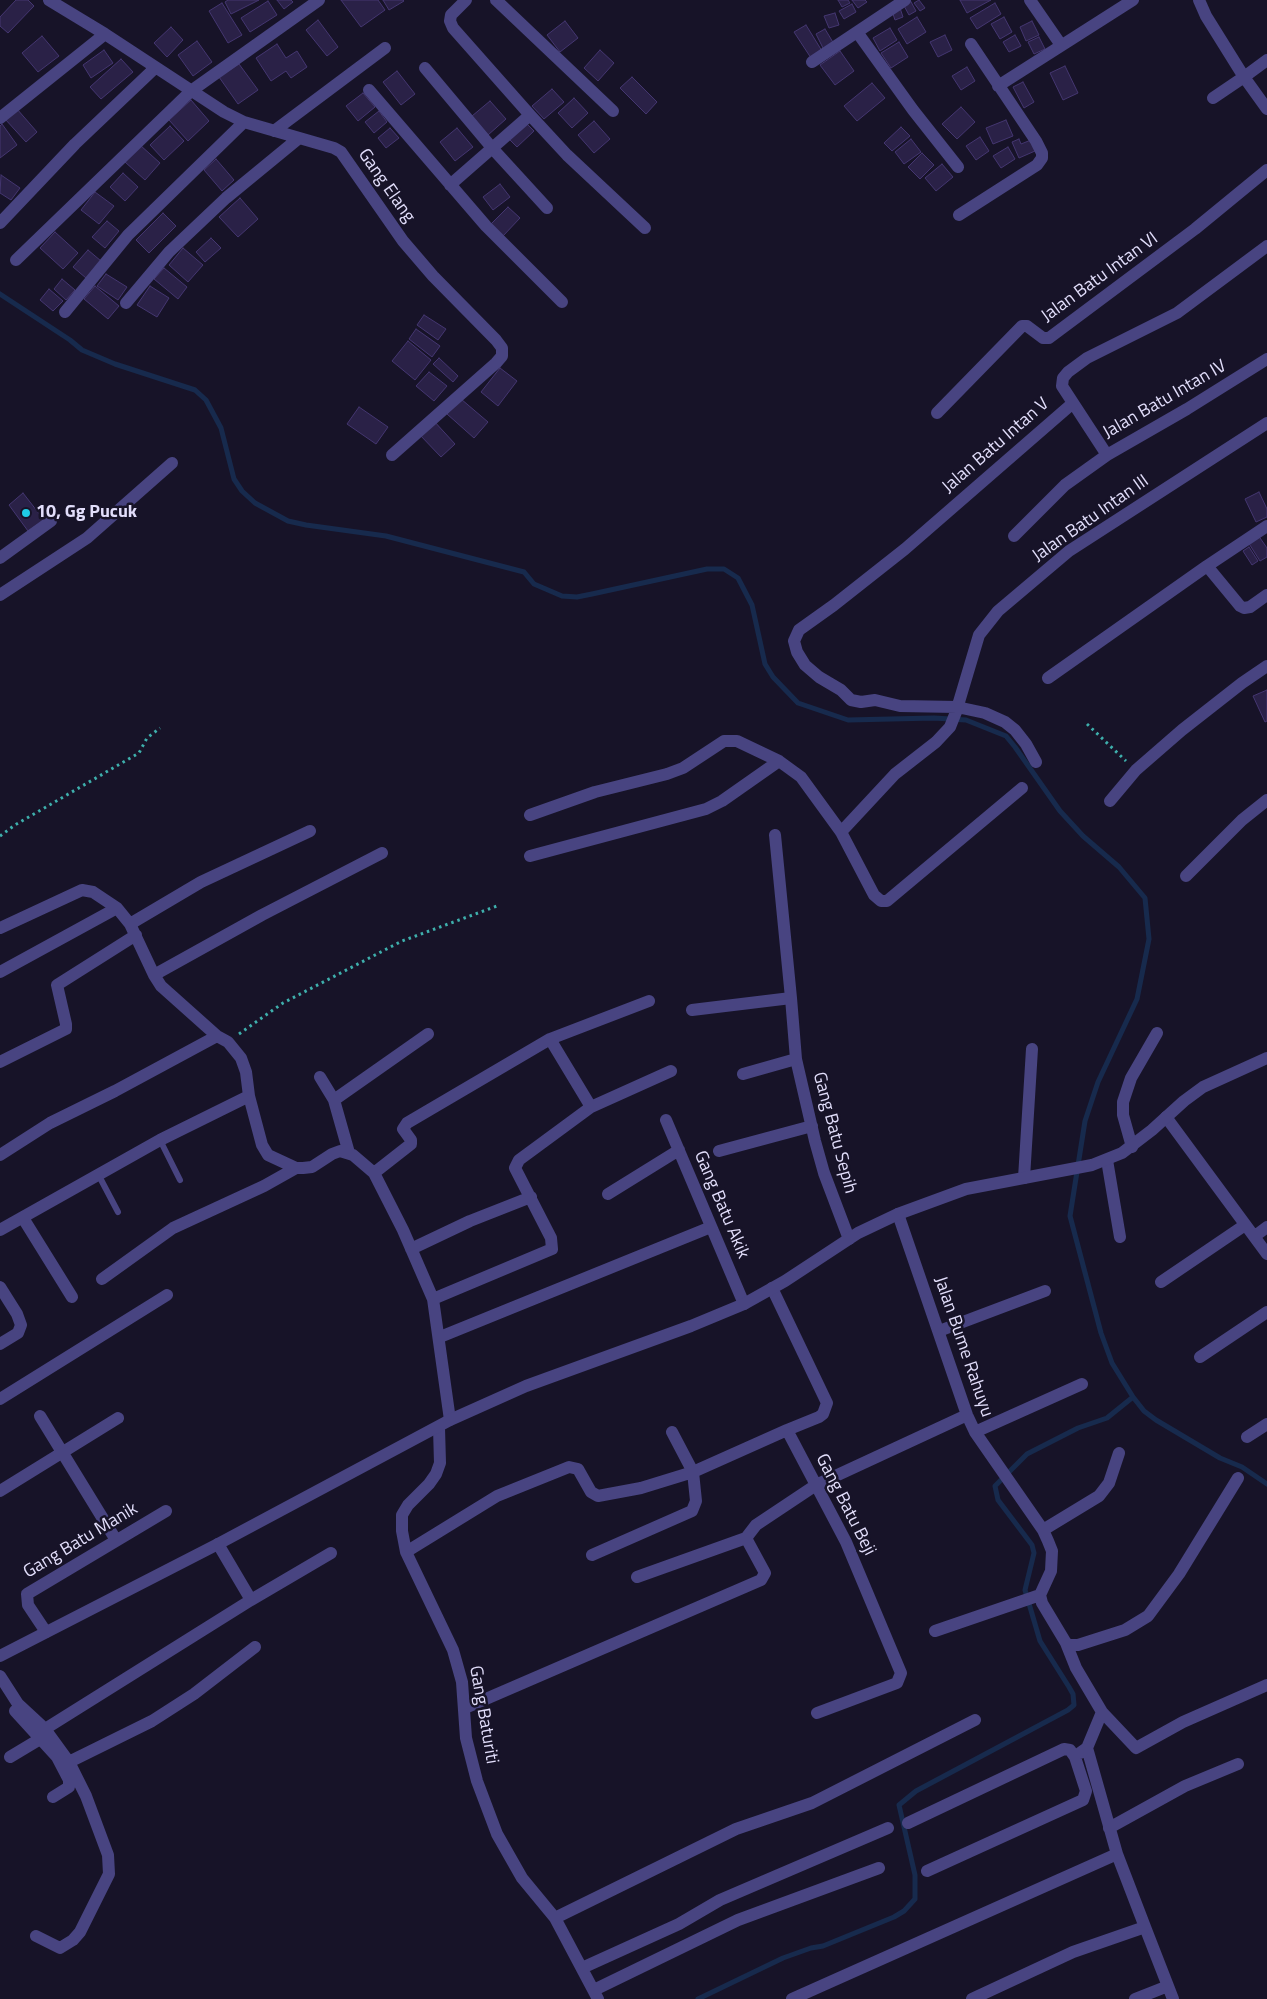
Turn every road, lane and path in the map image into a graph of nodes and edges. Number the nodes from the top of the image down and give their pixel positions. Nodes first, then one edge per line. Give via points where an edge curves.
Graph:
1 (49, 0) edge
2 (319, 0) edge
3 (466, 0) edge
4 (496, 0) edge
5 (905, 0) edge
6 (1030, 0) edge
7 (1133, 0) edge
8 (1199, 0) edge
9 (856, 32) junction
10 (105, 34) junction
11 (971, 44) dead end
12 (1061, 45) junction
13 (385, 48) dead end
14 (1267, 60) edge
15 (812, 62) dead end
16 (155, 68) junction
17 (425, 68) dead end
18 (1244, 77) junction
19 (998, 86) junction
20 (369, 90) dead end
21 (190, 91) junction
22 (1213, 98) dead end
23 (1267, 109) edge
24 (613, 111) dead end
25 (530, 115) junction
26 (0, 118) edge
27 (244, 122) junction
28 (274, 131) junction
29 (299, 138) junction
30 (493, 149) junction
31 (958, 167) dead end
32 (1267, 170) edge
33 (450, 185) junction
34 (547, 208) dead end
35 (959, 215) dead end
36 (0, 223) edge
37 (645, 228) dead end
38 (1267, 246) edge
39 (16, 260) dead end
40 (562, 302) dead end
41 (126, 303) dead end
42 (65, 312) dead end
43 (1267, 359) edge
44 (1073, 403) junction
45 (937, 413) dead end
46 (1267, 424) edge
47 (392, 455) dead end
48 (1107, 455) junction
49 (172, 463) dead end
50 (51, 521) dead end
51 (1267, 526) edge
52 (1014, 536) dead end
53 (0, 558) edge
54 (1208, 566) junction
55 (0, 595) edge
56 (1267, 596) edge
57 (1267, 666) edge
58 (1048, 678) dead end
59 (957, 709) junction
60 (1086, 724) dead end
61 (160, 728) dead end
62 (779, 761) junction
63 (1036, 762) dead end
64 (1136, 770) junction
65 (1022, 788) dead end
66 (1267, 800) edge
67 (1110, 801) dead end
68 (530, 815) dead end
69 (310, 831) dead end
70 (841, 832) junction
71 (775, 834) dead end
72 (0, 836) edge
73 (382, 853) dead end
74 (530, 856) dead end
75 (1186, 876) dead end
76 (497, 906) dead end
77 (117, 908) junction
78 (130, 924) junction
79 (0, 928) edge
80 (136, 935) junction
81 (0, 972) edge
82 (154, 975) junction
83 (791, 998) junction
84 (649, 1001) dead end
85 (692, 1010) dead end
86 (1157, 1033) dead end
87 (428, 1034) dead end
88 (223, 1039) junction
89 (550, 1039) junction
90 (1032, 1049) dead end
91 (796, 1058) junction
92 (1267, 1058) edge
93 (0, 1062) edge
94 (671, 1071) dead end
95 (743, 1074) dead end
96 (320, 1078) dead end
97 (249, 1096) junction
98 (334, 1100) junction
99 (591, 1107) junction
100 (1166, 1117) junction
101 (666, 1120) dead end
102 (812, 1126) junction
103 (160, 1140) junction
104 (1132, 1147) junction
105 (679, 1150) junction
106 (720, 1151) dead end
107 (349, 1153) junction
108 (0, 1155) edge
109 (1107, 1160) junction
110 (296, 1168) junction
111 (374, 1173) junction
112 (98, 1174) junction
113 (1024, 1178) junction
114 (180, 1180) dead end
115 (608, 1194) dead end
116 (531, 1197) junction
117 (118, 1212) dead end
118 (898, 1214) junction
119 (23, 1218) junction
120 (1245, 1225) junction
121 (711, 1227) junction
122 (1267, 1227) edge
123 (0, 1230) edge
124 (1254, 1236) junction
125 (1120, 1237) dead end
126 (849, 1239) junction
127 (411, 1249) junction
128 (1267, 1254) edge
129 (102, 1279) dead end
130 (1160, 1282) dead end
131 (0, 1287) edge
132 (772, 1288) junction
133 (1045, 1291) dead end
134 (166, 1295) dead end
135 (72, 1297) dead end
136 (433, 1299) junction
137 (744, 1304) junction
138 (1267, 1312) edge
139 (939, 1331) junction
140 (440, 1337) junction
141 (0, 1344) edge
142 (1200, 1357) dead end
143 (1082, 1384) dead end
144 (0, 1399) edge
145 (967, 1415) junction
146 (40, 1416) dead end
147 (118, 1418) dead end
148 (450, 1420) junction
149 (1267, 1424) edge
150 (439, 1428) junction
151 (786, 1430) junction
152 (672, 1432) dead end
153 (974, 1432) junction
154 (1247, 1437) dead end
155 (62, 1453) junction
156 (1119, 1453) dead end
157 (693, 1472) junction
158 (1238, 1478) dead end
159 (816, 1485) junction
160 (0, 1491) edge
161 (166, 1511) dead end
162 (1043, 1530) junction
163 (746, 1538) junction
164 (116, 1540) junction
165 (218, 1544) junction
166 (406, 1552) junction
167 (331, 1553) dead end
168 (592, 1555) dead end
169 (637, 1576) dead end
170 (1040, 1595) junction
171 (251, 1600) junction
172 (935, 1631) dead end
173 (46, 1632) junction
174 (1066, 1643) junction
175 (255, 1647) dead end
176 (0, 1656) edge
177 (0, 1676) edge
178 (1267, 1685) edge
179 (0, 1686) edge
180 (465, 1708) junction
181 (1102, 1712) junction
182 (817, 1713) dead end
183 (975, 1720) dead end
184 (43, 1734) junction
185 (1087, 1748) junction
186 (10, 1757) dead end
187 (1076, 1757) junction
188 (69, 1762) junction
189 (1238, 1764) dead end
190 (53, 1797) dead end
191 (908, 1823) dead end
192 (888, 1828) dead end
193 (1109, 1828) junction
194 (1117, 1854) junction
195 (879, 1868) dead end
196 (927, 1871) dead end
197 (555, 1918) junction
198 (1145, 1927) junction
199 (36, 1936) dead end
200 (582, 1968) junction
201 (1168, 1986) junction
202 (596, 1995) edge
203 (792, 1999) edge
204 (972, 1999) edge
205 (1136, 1999) edge
206 (1174, 1999) edge

1 - 10 street, Gang Elang
2 - 21 street
3 - 25 street via 451,15 453,28
4 - 24 street
5 - 9 street
6 - 12 street
7 - 12 street
8 - 18 street
9 - 15 street
9 - 31 street
10 - 16 street, Gang Elang
10 - 26 street
11 - 19 street
12 - 19 street
13 - 28 street
14 - 18 street
16 - 21 street, Gang Elang
16 - 36 street via 75,144
17 - 30 street
18 - 22 street
18 - 23 street
19 - 35 street via 1036,141 1042,158 1037,165
20 - 33 street
21 - 27 street, Gang Elang
21 - 39 street
25 - 30 street
25 - 37 street
27 - 28 street, Gang Elang
27 - 42 street via 128,235
28 - 29 street, Gang Elang
29 - 41 street via 226,198 169,252
29 - 47 street, Gang Elang via 341,152 403,241 502,348 502,356 496,363
30 - 33 street
30 - 34 street
32 - 45 street, Jalan Batu Intan VI via 1195,229 1049,338 1022,326
33 - 40 street
38 - 44 street, Jalan Batu Intan V via 1176,313 1087,358 1068,372 1062,386
43 - 48 street, Jalan Batu Intan IV
44 - 48 street, Jalan Batu Intan IV
44 - 59 street, Jalan Batu Intan V via 905,549 795,635 794,646 805,665 851,700
46 - 59 street, Jalan Batu Intan III via 1069,551 998,611 979,635
48 - 52 street via 1065,485
49 - 55 street via 87,538
50 - 53 street
51 - 54 street
54 - 56 street via 1240,606 1250,607
54 - 58 street
57 - 64 street via 1182,730
59 - 63 street via 985,713 1005,722 1026,744
59 - 70 street, Jalan Batu Intan III via 950,727 936,742 895,774
60 - 64 path
61 - 72 path via 147,738 139,754
62 - 68 street via 736,741 724,740 683,768 595,792
62 - 70 street via 801,777
62 - 74 street via 706,809
64 - 67 street
65 - 70 street via 888,902 874,895
66 - 75 street via 1242,820
69 - 78 street via 201,882
71 - 83 street
73 - 82 street
76 - 88 path via 402,941 283,1003
77 - 78 street
77 - 79 street via 94,892 82,890
77 - 81 street
78 - 80 street
80 - 82 street
80 - 93 street via 58,983 66,1029
82 - 88 street via 162,986
83 - 85 street
83 - 91 street
84 - 89 street
86 - 104 street via 1131,1078 1123,1102 1123,1115
87 - 98 street
88 - 97 street via 241,1058
88 - 108 street via 50,1123
89 - 99 street
89 - 111 street via 407,1123 403,1129 411,1144
90 - 113 street
91 - 95 street, Gang Batu Sepih
91 - 102 street, Gang Batu Sepih
92 - 100 street via 1203,1087
94 - 99 street
96 - 98 street
97 - 103 street
97 - 110 street via 266,1153
98 - 107 street
99 - 116 street via 519,1160 516,1172
100 - 104 street
100 - 120 street
101 - 105 street, Gang Batu Akik
102 - 106 street
102 - 126 street, Gang Batu Sepih via 824,1173
103 - 112 street
103 - 114 lane
104 - 109 street
105 - 115 street
105 - 121 street, Gang Batu Akik
107 - 110 street via 340,1151 312,1167
107 - 111 street
109 - 113 street
109 - 125 street
110 - 129 street via 173,1228
111 - 127 street
112 - 117 lane
112 - 119 street
113 - 118 street via 966,1189
116 - 127 street
116 - 136 street via 551,1238 552,1249
118 - 126 street
118 - 139 street, Jalan Bume Rahuyu
119 - 123 street
119 - 135 street
120 - 124 street
120 - 130 street
121 - 137 street, Gang Batu Akik
121 - 140 street
122 - 124 street
124 - 128 street
126 - 132 street
127 - 136 street
131 - 141 street via 20,1324 18,1333
132 - 137 street
132 - 151 street via 827,1403 819,1417
133 - 139 street
134 - 144 street
136 - 140 street
137 - 148 street via 526,1386
138 - 142 street
139 - 145 street, Jalan Bume Rahuyu
140 - 148 street
143 - 153 street
145 - 153 street, Jalan Bume Rahuyu
145 - 159 street
146 - 155 street
147 - 155 street
148 - 150 street
149 - 154 street
150 - 165 street
150 - 166 street, Gang Baturiti via 440,1463 436,1474 402,1515
151 - 157 street
151 - 159 street, Gang Batu Beji
152 - 157 street
153 - 162 street, Jalan Bume Rahuyu
155 - 160 street
155 - 164 street
156 - 162 street via 1109,1482 1099,1496
157 - 166 street via 642,1488 598,1496 591,1492 578,1469 569,1467 489,1500
157 - 168 street via 696,1501 692,1511
158 - 174 street via 1179,1574 1148,1616 1125,1630 1078,1645
159 - 163 street via 756,1525
159 - 182 street, Gang Batu Beji via 846,1542 901,1673 897,1683
161 - 164 street, Gang Batu Manik
162 - 170 street, Jalan Bume Rahuyu via 1052,1551 1052,1560 1051,1571
163 - 169 street
163 - 180 street via 765,1573 761,1580
164 - 173 street, Gang Batu Manik via 27,1594 28,1605
165 - 171 street
165 - 173 street
166 - 180 street, Gang Baturiti via 453,1650
167 - 171 street
170 - 172 street
170 - 174 street via 1047,1614
171 - 184 street
173 - 176 street
174 - 181 street via 1076,1668
175 - 188 street via 194,1694
177 - 184 street
178 - 181 street via 1183,1722 1136,1748
179 - 184 street via 15,1712
180 - 197 street, Gang Baturiti via 466,1738 497,1834 522,1878
181 - 185 street
183 - 197 street via 812,1803 736,1829
184 - 186 street
184 - 188 street
184 - 190 street via 70,1780 69,1787
185 - 187 street
185 - 193 street
187 - 191 street via 1070,1750 1064,1750
187 - 196 street via 1086,1791 1083,1800
188 - 199 street via 86,1796 108,1855 109,1874 73,1940 60,1948
189 - 193 street via 1185,1786
192 - 200 street via 720,1900 679,1924
193 - 194 street
194 - 198 street
194 - 203 street
195 - 202 street via 738,1920
197 - 200 street, Gang Baturiti
198 - 201 street
198 - 204 street via 1073,1952
200 - 202 street, Gang Baturiti
201 - 205 street
201 - 206 street

